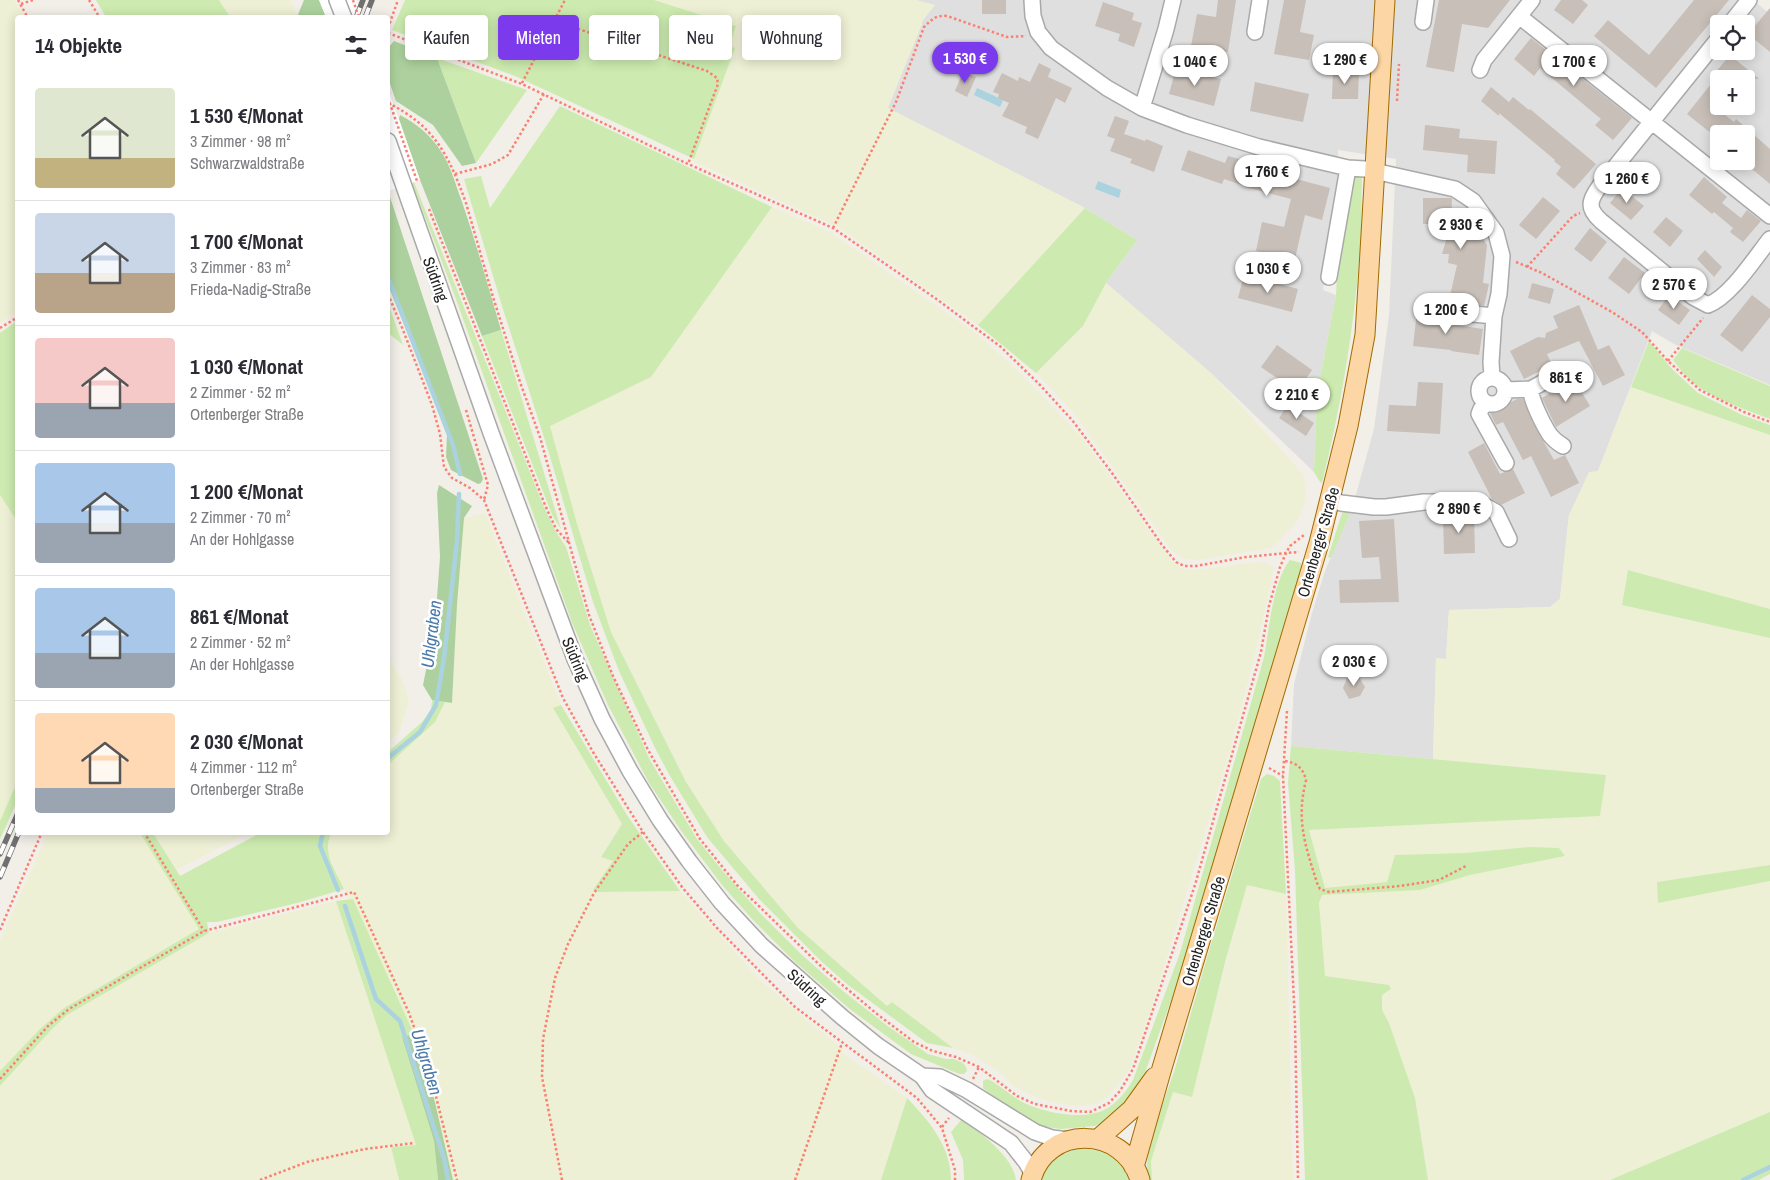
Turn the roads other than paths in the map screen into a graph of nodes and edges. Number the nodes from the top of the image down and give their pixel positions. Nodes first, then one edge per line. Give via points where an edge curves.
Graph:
1 (338, 0) edge
2 (1032, 0) edge
3 (1173, 0) edge
4 (1260, 0) edge
5 (1385, 0) edge
6 (1426, 0) edge
7 (1532, 0) edge
8 (1749, 0) edge
9 (343, 15) edge
10 (1737, 15) edge
11 (1519, 16) junction
12 (1422, 22) dead end
13 (1255, 32) dead end
14 (1710, 49) edge
15 (1480, 70) dead end
16 (1142, 108) junction
17 (1651, 120) junction
18 (390, 145) edge
19 (1348, 168) junction
20 (1375, 171) junction
21 (1770, 216) edge
22 (1770, 239) edge
23 (1330, 277) dead end
24 (1452, 312) dead end
25 (1494, 316) junction
26 (1562, 372) dead end
27 (1492, 378) junction
28 (1531, 389) junction
29 (1506, 390) junction
30 (1486, 403) junction
31 (1563, 446) dead end
32 (1506, 463) dead end
33 (1330, 499) junction
34 (1509, 539) dead end
35 (1162, 1068) junction
36 (922, 1076) junction
37 (1098, 1139) junction
38 (1068, 1140) junction
39 (1137, 1173) edge
40 (1032, 1177) edge

1 - 9 street
2 - 16 street via 1038,32 1051,48 1107,88
3 - 16 street
4 - 13 street
5 - 20 main road, Ortenberger Straße
6 - 12 street
7 - 11 street
8 - 10 street
11 - 15 street via 1484,60
11 - 17 street
14 - 17 street
16 - 19 street via 1259,147
17 - 21 street
17 - 22 street via 1592,197 1590,207 1594,215 1693,297 1708,305 1726,294
18 - 36 street, Südring via 410,183 494,442 575,659 602,720 630,771 689,861 761,945 842,1018
19 - 20 street
19 - 23 street
20 - 25 street via 1455,189 1473,201 1496,232 1502,256
20 - 33 main road, Ortenberger Straße via 1365,335
24 - 25 street
25 - 27 street
26 - 28 street
27 - 29 street via 1501,381
27 - 30 street via 1480,384 1479,392
28 - 29 street
28 - 31 street via 1550,436
29 - 30 street via 1500,402
30 - 32 street via 1479,414
33 - 34 street via 1386,508 1424,502 1479,505 1496,512
33 - 35 main road, Ortenberger Straße
35 - 37 main road, Ortenberger Straße via 1132,1109
35 - 39 main road, Ortenberger Straße
36 - 38 street, Südring via 940,1077 1036,1132
36 - 40 street, Südring via 932,1090 1011,1144 1026,1162
37 - 38 main road
37 - 39 main road via 1120,1150
38 - 40 main road via 1047,1153

